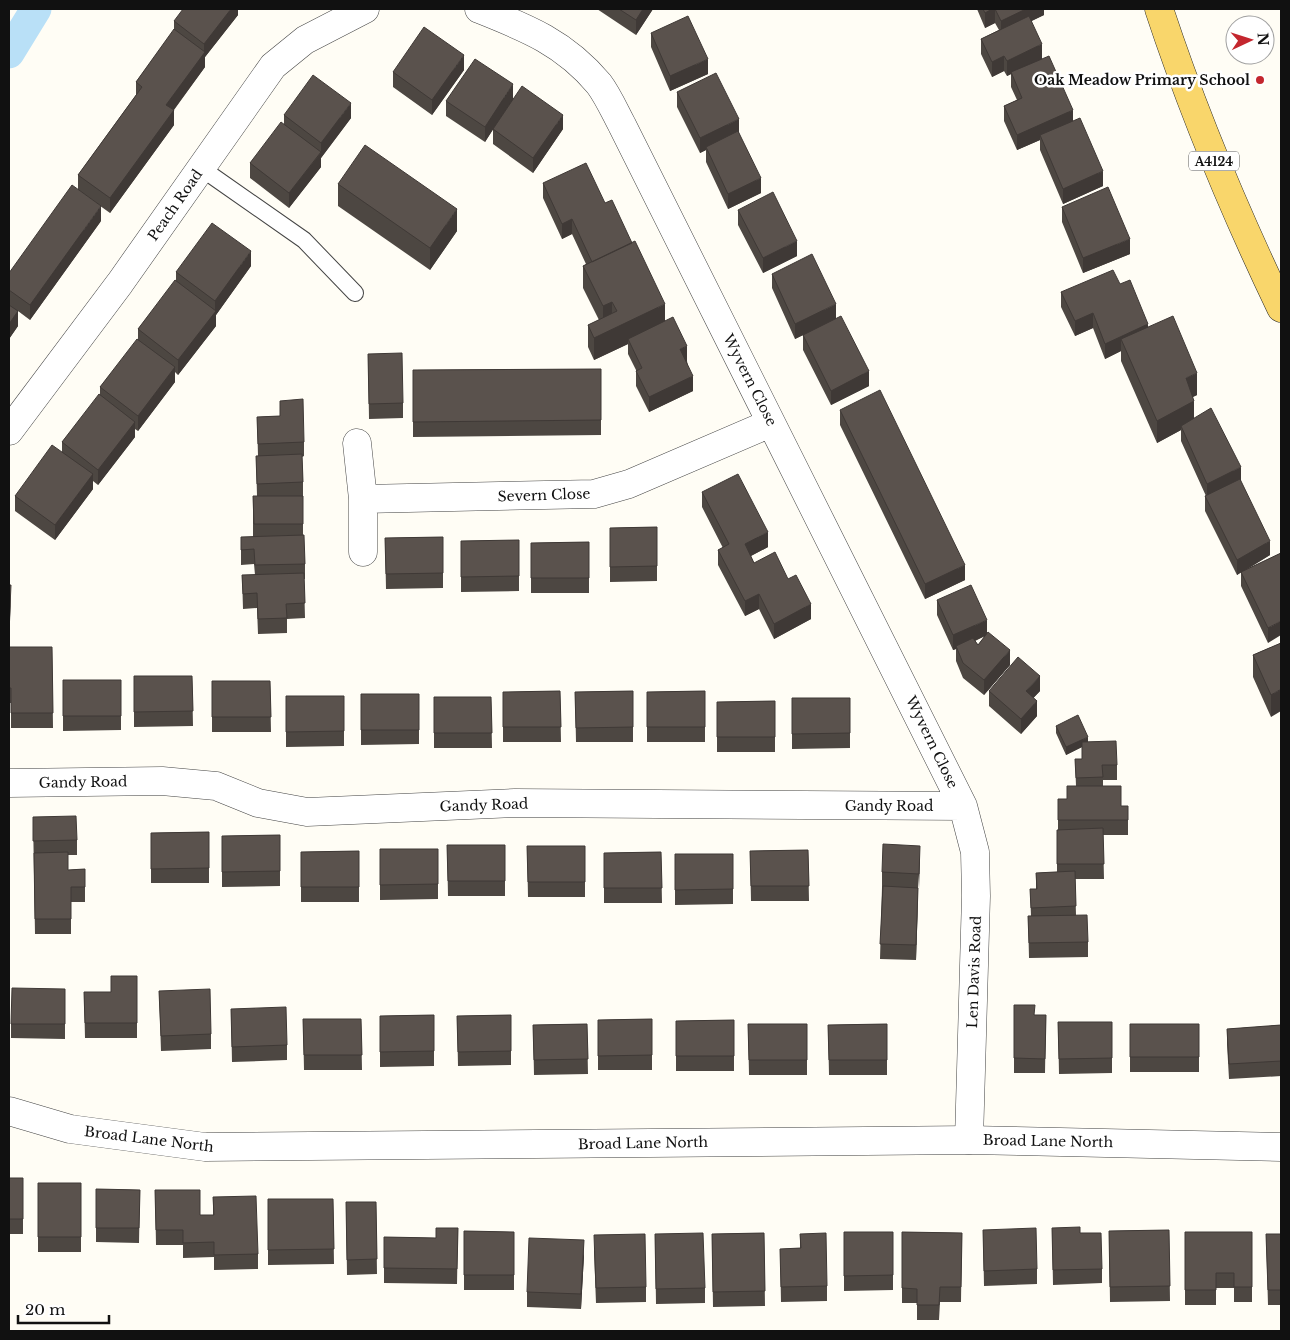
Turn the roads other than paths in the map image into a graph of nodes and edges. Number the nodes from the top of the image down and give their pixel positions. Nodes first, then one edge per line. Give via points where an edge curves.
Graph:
1 (365, 9) edge
2 (479, 9) edge
3 (1159, 9) edge
4 (201, 168) junction
5 (355, 293) dead end
6 (1281, 308) edge
7 (771, 423) junction
8 (9, 431) edge
9 (357, 443) dead end
10 (363, 499) junction
11 (363, 552) dead end
12 (9, 783) edge
13 (964, 806) junction
14 (9, 1111) edge
15 (969, 1140) junction
16 (1281, 1147) edge

1 - 4 street, Peach Road via 305,40 273,66
2 - 7 street, Wyvern Close via 534,31 576,59 600,86
3 - 6 main road, A4124 via 1216,166
4 - 5 lane via 304,240
4 - 8 street, Peach Road
7 - 10 street, Severn Close via 630,484 594,494
7 - 13 street, Wyvern Close
9 - 10 street
10 - 11 street
12 - 13 street, Gandy Road via 162,781 216,786 258,803 306,812 515,804
13 - 15 street, Len Davis Road via 975,852 976,896
14 - 15 street, Broad Lane North via 70,1129 205,1147
15 - 16 street, Broad Lane North

